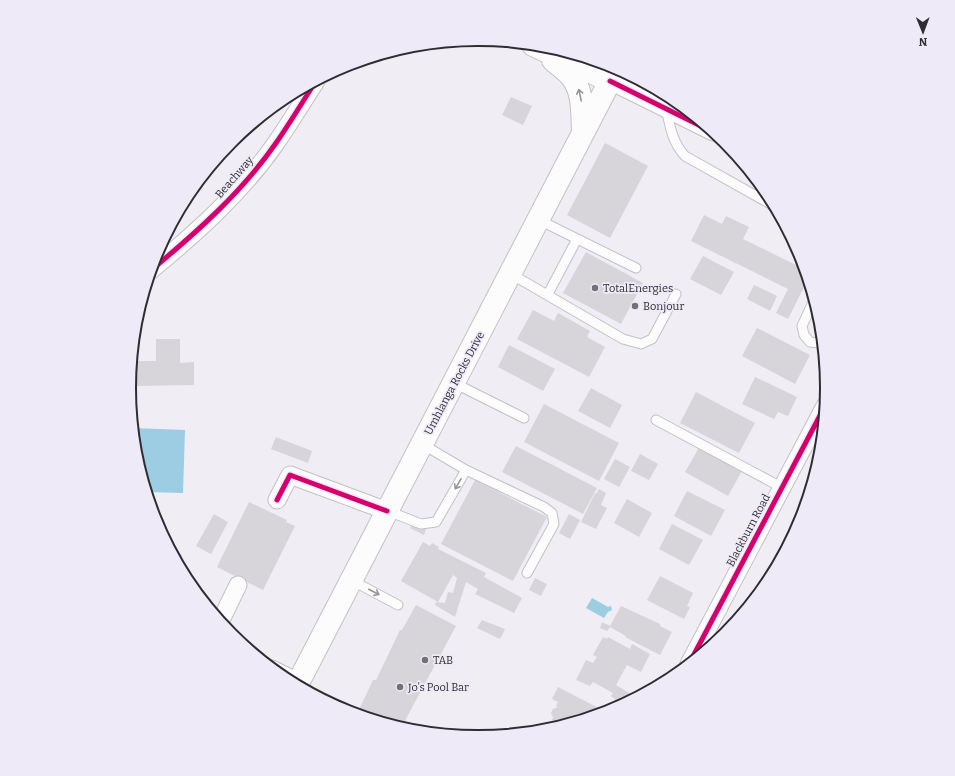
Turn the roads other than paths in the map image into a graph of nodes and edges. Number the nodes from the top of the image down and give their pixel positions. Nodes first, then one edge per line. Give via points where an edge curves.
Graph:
1 (544, 53) edge
2 (574, 60) edge
3 (613, 75) edge
4 (310, 90) edge
5 (666, 107) junction
6 (688, 119) edge
7 (584, 134) junction
8 (763, 200) edge
9 (539, 220) junction
10 (578, 239) junction
11 (160, 263) edge
12 (636, 268) dead end
13 (511, 274) junction
14 (548, 294) junction
15 (676, 294) dead end
16 (810, 308) edge
17 (817, 342) edge
18 (454, 383) junction
19 (524, 418) dead end
20 (656, 420) dead end
21 (818, 422) edge
22 (422, 444) junction
23 (466, 470) junction
24 (781, 487) junction
25 (277, 500) dead end
26 (387, 511) junction
27 (527, 573) dead end
28 (351, 580) junction
29 (238, 585) dead end
30 (398, 604) dead end
31 (223, 616) edge
32 (696, 651) edge
33 (300, 680) edge

7 -> 1 main road via 582,102 578,87 570,75
2 - 3 main road
3 - 5 street
3 - 7 main road, Umhlanga Rocks Drive
4 - 11 street, Beachway via 276,143 241,186 192,237
5 - 6 street
5 - 8 lane via 672,134 678,149 685,156
7 - 9 main road, Umhlanga Rocks Drive
9 - 10 lane
9 - 13 main road, Umhlanga Rocks Drive
10 - 12 lane
10 - 14 lane
13 - 14 lane
13 - 18 main road, Umhlanga Rocks Drive
14 - 15 lane via 623,339 641,344 652,339
16 - 17 lane via 802,331 810,342
18 - 19 lane
18 - 22 main road, Umhlanga Rocks Drive
20 - 24 lane
21 - 24 street, Blackburn Road
22 - 23 lane
22 - 26 main road, Umhlanga Rocks Drive
23 -> 26 lane via 436,522 421,524
23 - 27 lane via 552,513 554,524
24 - 32 street, Blackburn Road
25 - 26 street via 290,475
26 - 28 main road, Umhlanga Rocks Drive
28 -> 30 lane
28 - 33 main road, Umhlanga Rocks Drive
29 - 31 street

